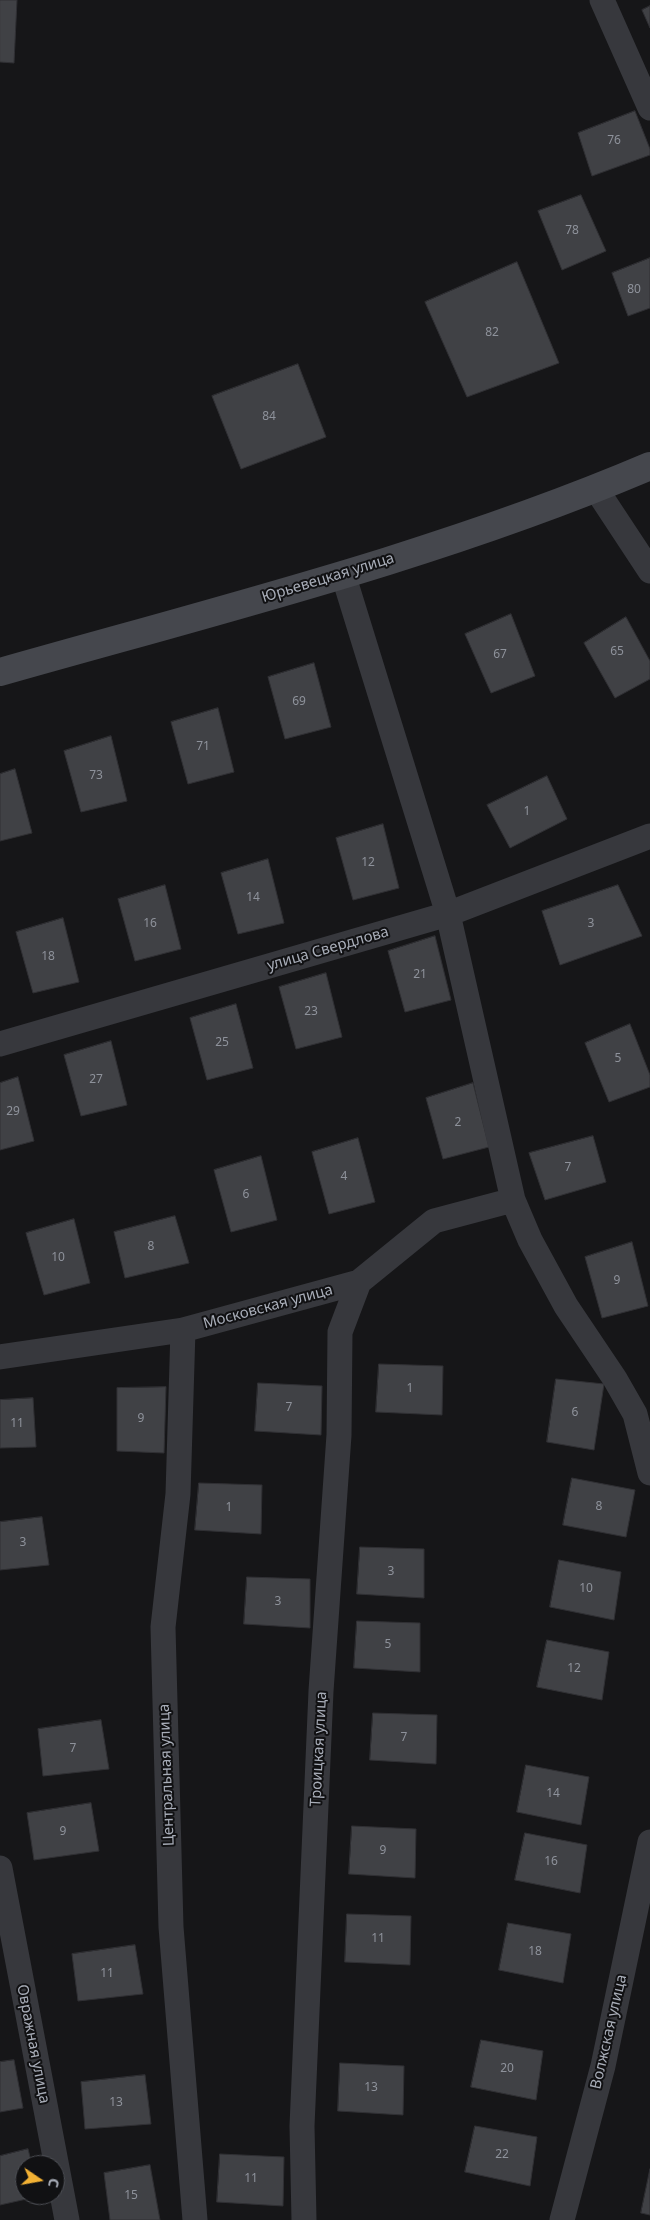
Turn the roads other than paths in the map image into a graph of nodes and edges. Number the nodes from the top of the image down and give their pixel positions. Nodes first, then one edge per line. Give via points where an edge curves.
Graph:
1 (602, 0) edge
2 (650, 108) edge
3 (650, 466) edge
4 (596, 489) junction
5 (650, 571) edge
6 (343, 574) junction
7 (0, 672) edge
8 (650, 836) edge
9 (448, 914) junction
10 (0, 1044) edge
11 (513, 1200) junction
12 (359, 1282) junction
13 (183, 1330) junction
14 (0, 1357) edge
15 (650, 1473) edge
16 (650, 1842) edge
17 (0, 1868) edge
18 (66, 2220) edge
19 (195, 2220) edge
20 (304, 2220) edge
21 (562, 2220) edge

1 - 2 street
3 - 4 main road, Юрьевецкая улица
4 - 5 street
4 - 6 main road, Юрьевецкая улица
6 - 7 main road, Юрьевецкая улица
6 - 9 street
8 - 9 street, улица Свердлова
9 - 10 street, улица Свердлова
9 - 11 street
11 - 12 street, Московская улица via 434,1222
11 - 15 street via 530,1240 566,1306 615,1378 635,1414
12 - 13 street, Московская улица
12 - 20 street, Троицкая улица via 340,1332 340,1434 322,1691 302,2126
13 - 14 street, Московская улица
13 - 19 street, Центральная улица via 178,1494 163,1627 171,1927
16 - 21 street, Волжская улица via 603,2066
17 - 18 street, Овражная улица

